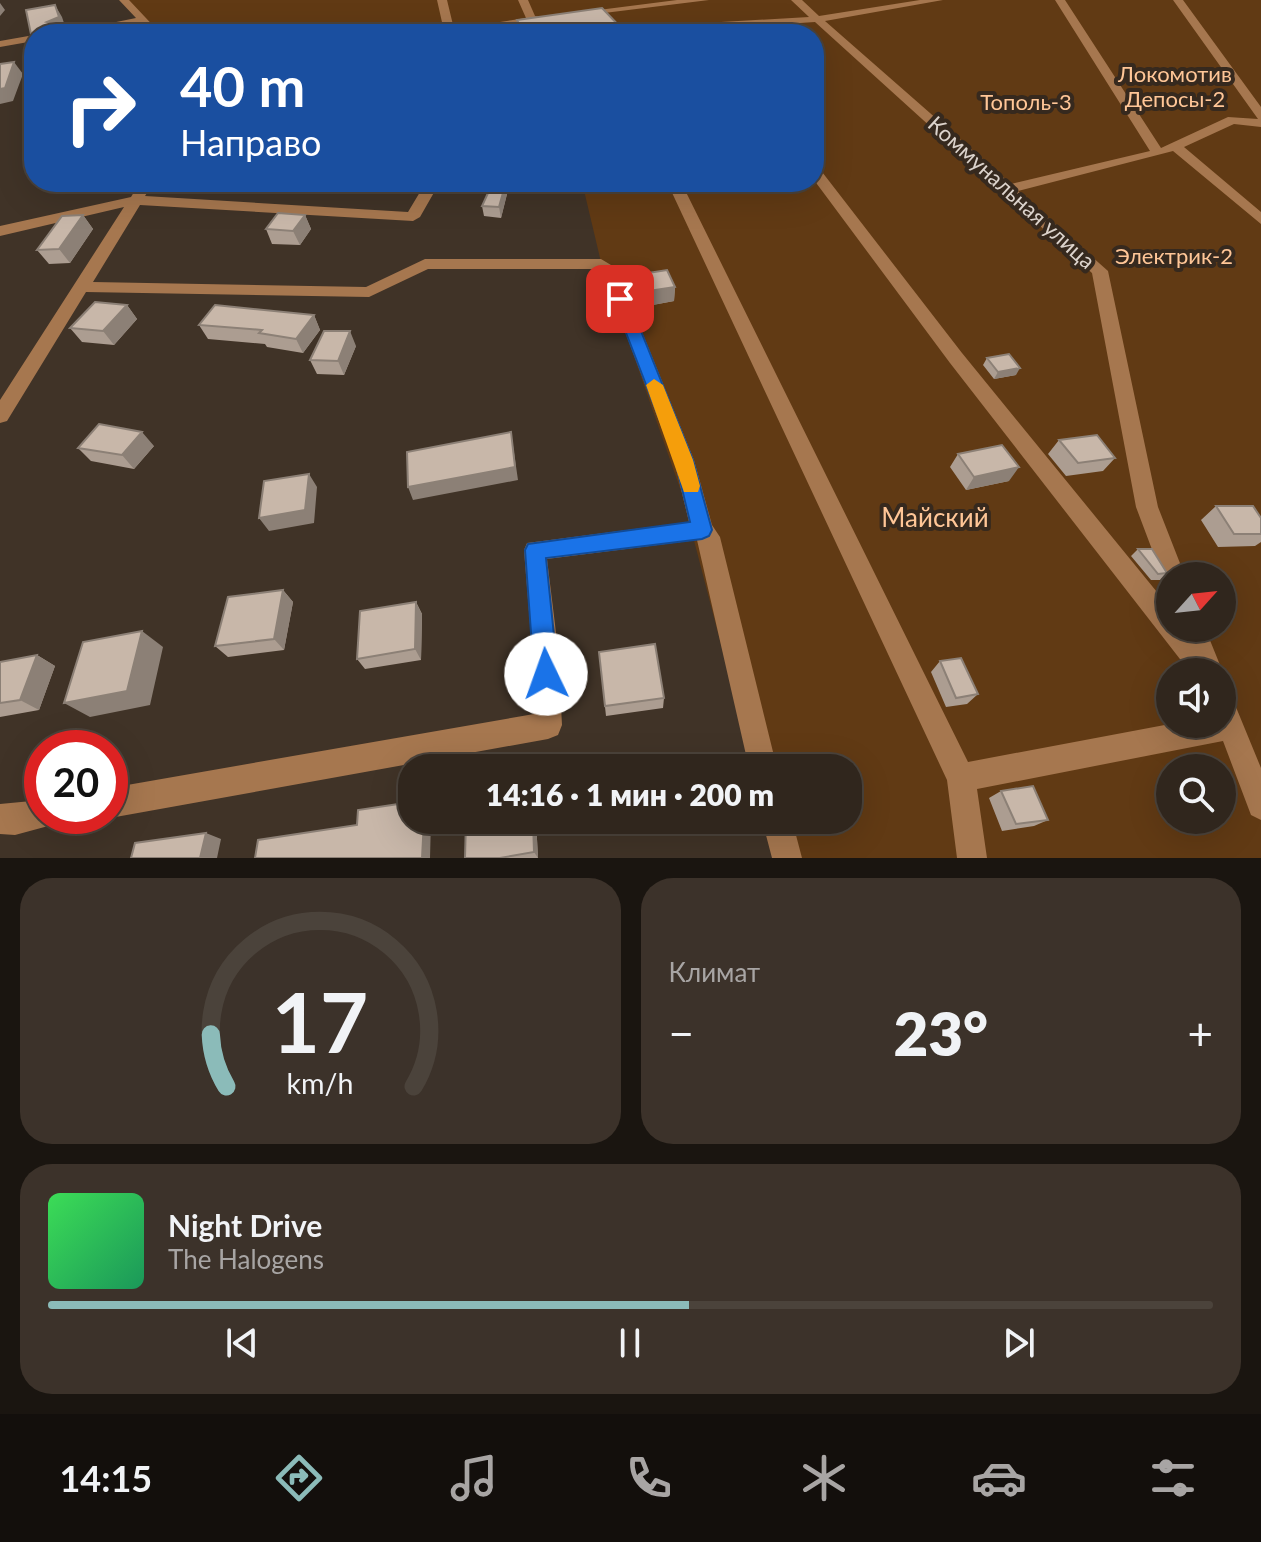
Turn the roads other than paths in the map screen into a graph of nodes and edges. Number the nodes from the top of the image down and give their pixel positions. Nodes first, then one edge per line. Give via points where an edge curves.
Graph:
1 (124, 0) edge
2 (442, 0) edge
3 (523, 0) edge
4 (704, 0) edge
5 (796, 0) edge
6 (938, 0) edge
7 (1060, 0) edge
8 (1178, 0) edge
9 (657, 2) edge
10 (571, 14) edge
11 (558, 16) edge
12 (817, 19) junction
13 (143, 20) junction
14 (532, 20) junction
15 (120, 24) edge
16 (147, 24) edge
17 (446, 24) edge
18 (508, 24) edge
19 (767, 24) edge
20 (823, 24) edge
21 (824, 25) edge
22 (24, 40) edge
23 (0, 44) edge
24 (1261, 116) edge
25 (1261, 123) edge
26 (1175, 146) junction
27 (1158, 153) junction
28 (824, 184) edge
29 (1008, 189) junction
30 (140, 192) edge
31 (427, 192) edge
32 (679, 192) edge
33 (135, 200) junction
34 (1261, 220) edge
35 (0, 231) edge
36 (81, 287) junction
37 (0, 416) edge
38 (702, 530) junction
39 (1168, 562) edge
40 (1156, 610) edge
41 (1182, 642) edge
42 (1196, 658) edge
43 (1156, 732) edge
44 (1235, 738) edge
45 (760, 754) edge
46 (961, 778) junction
47 (128, 800) edge
48 (1261, 805) edge
49 (24, 818) edge
50 (0, 819) edge
51 (781, 834) edge
52 (787, 858) edge
53 (972, 858) edge

1 - 13 lane
2 - 17 lane
3 - 14 lane
4 - 9 lane
5 - 12 lane, Коммунальная улица
6 - 12 lane
7 - 27 lane
8 - 24 lane
9 - 10 lane
11 - 14 lane
12 - 19 lane
12 - 20 lane, Коммунальная улица
13 - 15 lane
13 - 16 lane
14 - 18 lane
21 - 29 lane, Коммунальная улица
22 - 23 lane
25 - 26 lane via 1232,120
26 - 27 lane
26 - 34 lane
27 - 29 lane
28 - 40 lane
29 - 39 lane, Коммунальная улица via 1100,271 1147,507
30 - 33 lane
31 - 33 lane via 413,217
32 - 46 lane
33 - 35 lane
33 - 36 lane
36 - 37 lane
36 - 38 lane via 369,292 425,264 601,264 610,272 684,460
38 - 45 lane via 709,537
38 - 47 lane via 535,550 548,725
41 - 42 lane
43 - 46 lane
44 - 48 lane
46 - 53 lane
49 - 50 lane
51 - 52 lane

